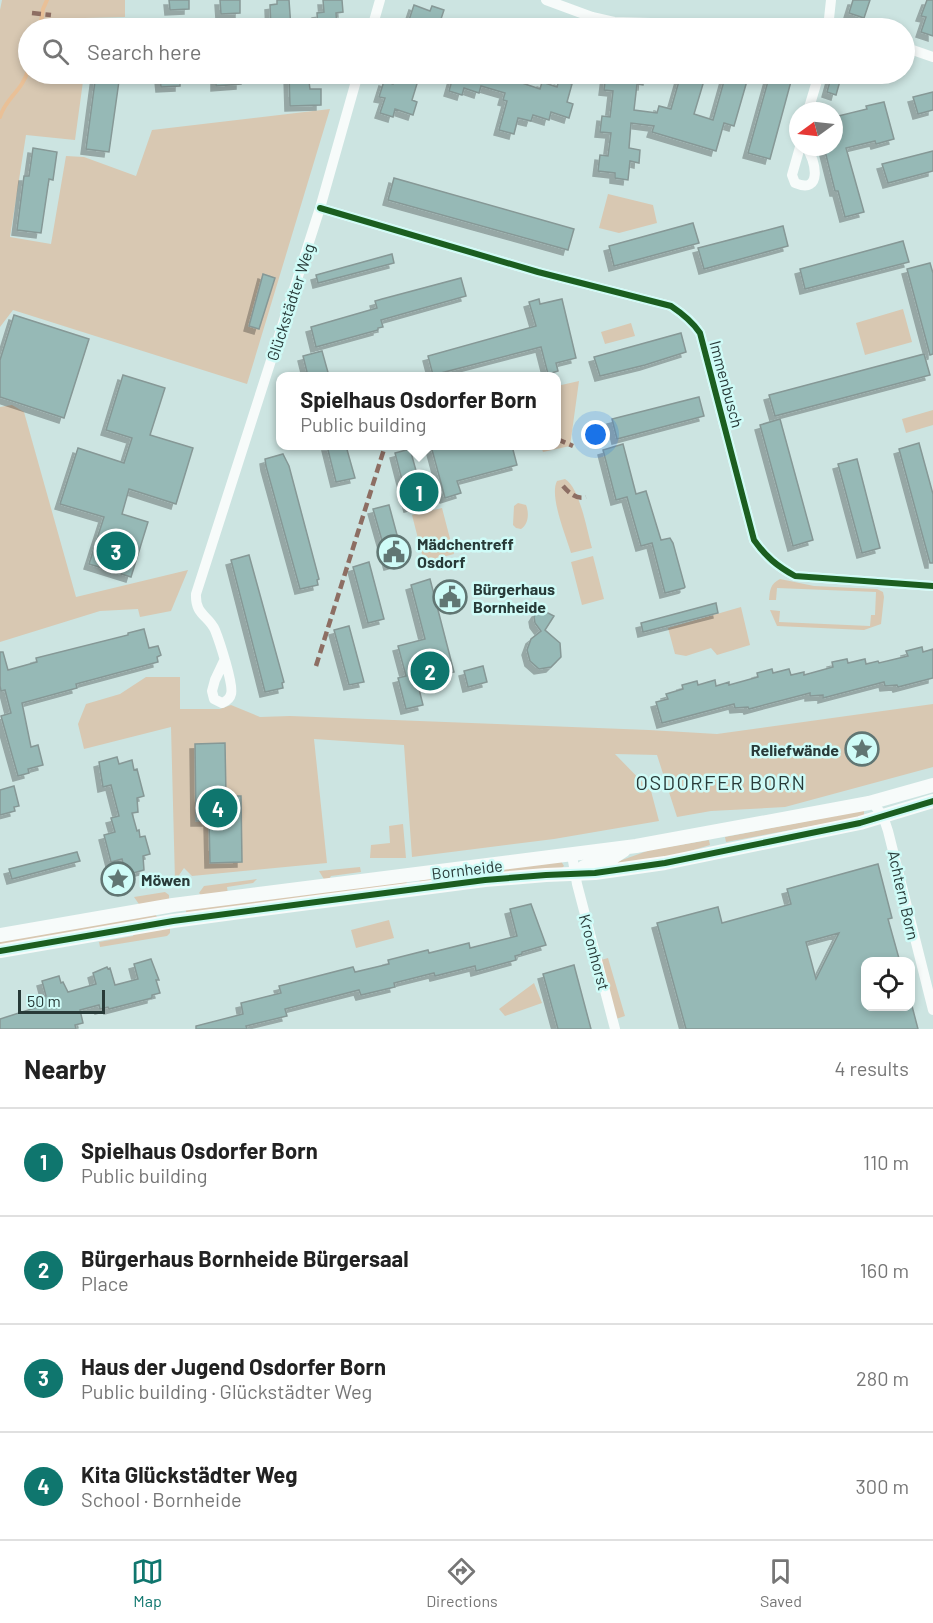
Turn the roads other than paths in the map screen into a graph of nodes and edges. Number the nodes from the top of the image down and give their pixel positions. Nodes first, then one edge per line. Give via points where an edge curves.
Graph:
1 (380, 0) edge
2 (546, 0) edge
3 (831, 0) edge
4 (375, 18) edge
5 (596, 18) edge
6 (829, 18) edge
7 (915, 51) edge
8 (933, 57) edge
9 (355, 84) edge
10 (816, 84) edge
11 (811, 102) edge
12 (797, 156) edge
13 (811, 156) edge
14 (320, 208) junction
15 (933, 586) edge
16 (224, 661) dead end
17 (933, 787) edge
18 (933, 801) edge
19 (872, 802) junction
20 (883, 816) junction
21 (629, 847) junction
22 (572, 855) junction
23 (575, 874) junction
24 (0, 934) edge
25 (0, 951) edge
26 (933, 1010) edge
27 (615, 1029) edge

1 - 4 street
2 - 5 street
3 - 6 street
7 - 8 street
9 - 14 street, Glückstädter Weg
10 - 11 street
12 - 13 street via 792,175 795,183 801,185 814,179
14 - 15 street, Immenbusch via 671,306 700,333 751,531 764,555 795,576
14 - 16 street, Glückstädter Weg via 196,594 197,608 214,630
17 - 19 street, Bornheide
17 - 20 street
18 - 20 street, Bornheide
19 - 20 street
19 - 21 street, Bornheide
20 - 23 street, Bornheide via 665,863
20 - 26 street, Achtern Born
21 - 22 street, Bornheide
21 - 23 street
22 - 23 street, Kroonhorst
22 - 24 street, Bornheide via 173,905
23 - 25 street, Bornheide via 484,880 301,904
23 - 27 street, Kroonhorst

